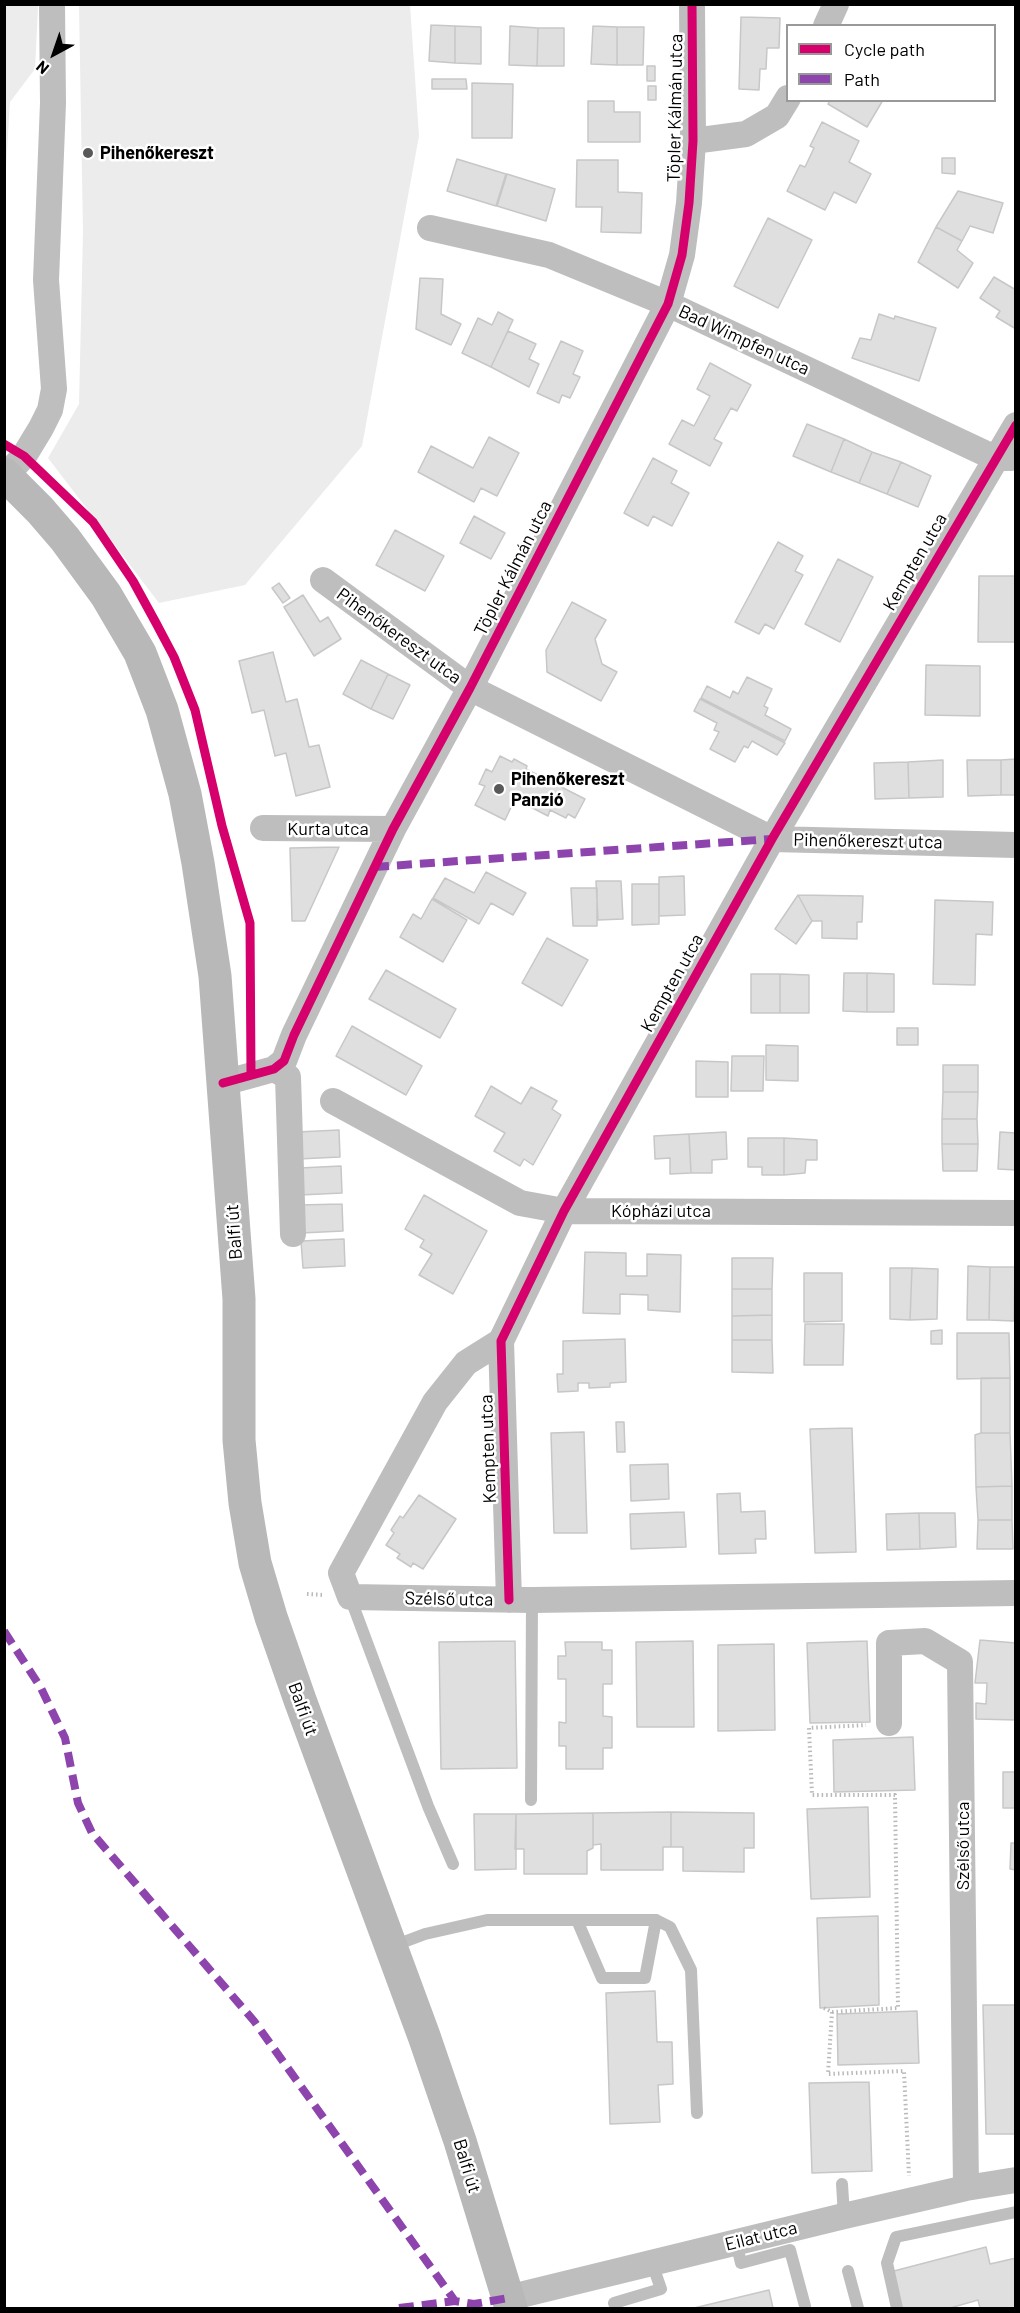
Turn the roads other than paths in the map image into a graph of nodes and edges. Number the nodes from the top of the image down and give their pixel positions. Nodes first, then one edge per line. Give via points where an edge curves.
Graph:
1 (52, 4) edge
2 (692, 4) edge
3 (836, 4) edge
4 (827, 24) edge
5 (786, 101) edge
6 (693, 141) junction
7 (430, 228) dead end
8 (668, 304) junction
9 (1016, 425) edge
10 (1005, 458) edge
11 (5, 475) edge
12 (323, 580) dead end
13 (470, 688) junction
14 (263, 828) dead end
15 (393, 829) junction
16 (772, 839) junction
17 (1016, 845) edge
18 (281, 1073) junction
19 (223, 1083) junction
20 (333, 1101) dead end
21 (564, 1211) junction
22 (1016, 1213) edge
23 (293, 1234) dead end
24 (501, 1341) junction
25 (1016, 1593) edge
26 (350, 1597) junction
27 (520, 1600) junction
28 (889, 1723) dead end
29 (531, 1800) dead end
30 (453, 1864) dead end
31 (577, 1920) junction
32 (656, 1920) junction
33 (393, 1946) junction
34 (697, 2113) dead end
35 (1016, 2180) edge
36 (842, 2184) dead end
37 (966, 2188) junction
38 (1016, 2212) edge
39 (844, 2216) junction
40 (736, 2242) junction
41 (652, 2262) junction
42 (848, 2271) dead end
43 (509, 2303) edge
44 (805, 2306) dead end
45 (615, 2308) edge
46 (858, 2308) edge
47 (897, 2308) edge

1 - 11 street via 53,103 46,280 54,389 41,428 24,456
2 - 6 street, Töpler Kálmán utca
3 - 4 street
5 - 6 street, Töpler Kálmán utca via 777,116 746,134
6 - 8 street, Töpler Kálmán utca via 682,255
7 - 8 street, Bad Wimpfen utca via 549,255
8 - 10 street, Bad Wimpfen utca
8 - 13 street, Töpler Kálmán utca
9 - 10 street, Kempten utca
10 - 16 street, Kempten utca
11 - 19 main road, Balfi út via 65,539 106,595 140,653 162,710 185,794 198,863 215,976
12 - 13 street, Pihenőkereszt utca
13 - 15 street, Töpler Kálmán utca
13 - 16 street, Pihenőkereszt utca
14 - 15 street, Kurta utca
15 - 18 street, Töpler Kálmán utca via 294,1035
16 - 17 street, Pihenőkereszt utca
16 - 21 street, Kempten utca
18 - 19 street
18 - 23 street
19 - 33 main road, Balfi út via 239,1299 239,1440 255,1563 300,1700
20 - 21 street, Kópházi utca via 520,1203
21 - 22 street, Kópházi utca
21 - 24 street, Kempten utca
24 - 26 street via 466,1363 435,1402 341,1573
24 - 27 street, Kempten utca
25 - 27 street, Szélső utca
26 - 27 street, Szélső utca
26 - 30 lane
27 - 29 lane
28 - 37 street, Szélső utca via 889,1643 925,1641 960,1662
31 - 32 lane
31 - 32 lane via 602,1978 645,1978
31 - 33 lane via 487,1920 425,1934
32 - 34 lane via 670,1927 692,1970
33 - 43 main road, Balfi út via 460,2142
35 - 37 street, Eilat utca
36 - 39 lane
37 - 39 street, Eilat utca
38 - 47 lane via 896,2237 887,2263
39 - 40 street, Eilat utca
40 - 41 street, Eilat utca
40 - 44 lane via 741,2263 790,2250
41 - 43 street, Eilat utca
41 - 45 lane via 661,2289 614,2303
42 - 46 lane

